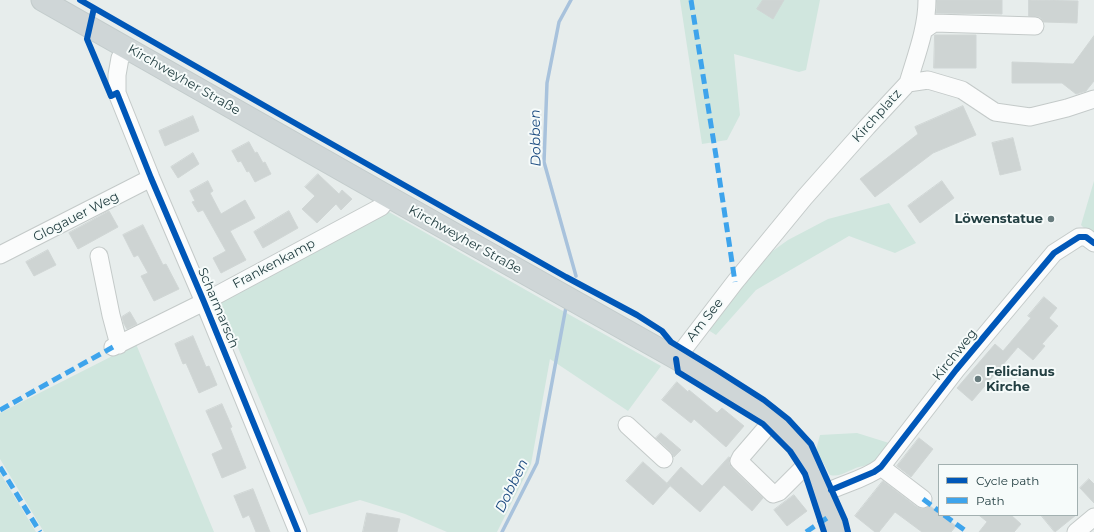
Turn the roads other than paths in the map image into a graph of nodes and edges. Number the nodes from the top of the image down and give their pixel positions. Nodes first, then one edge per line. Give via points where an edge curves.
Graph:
1 (42, 0) edge
2 (926, 0) edge
3 (1035, 26) dead end
4 (924, 30) junction
5 (128, 49) junction
6 (908, 83) junction
7 (1094, 99) edge
8 (151, 178) junction
9 (389, 197) junction
10 (1094, 244) edge
11 (0, 255) edge
12 (99, 256) dead end
13 (735, 282) joint
14 (204, 302) junction
15 (676, 359) junction
16 (773, 419) junction
17 (627, 425) dead end
18 (664, 459) dead end
19 (808, 463) junction
20 (881, 467) junction
21 (823, 494) junction
22 (923, 499) dead end
23 (1094, 518) edge
24 (298, 532) edge
25 (834, 532) edge
26 (1076, 532) edge

1 - 5 main road, Kirchweyher Straße
2 - 4 street
3 - 4 street via 934,23
4 - 6 street
5 - 8 street, Scharmarsch via 120,58 117,94
5 - 9 main road, Kirchweyher Straße
6 - 7 street, Kirchplatz via 928,80 962,90 995,112 1030,116
6 - 13 street, Kirchplatz via 866,127
8 - 11 street, Glogauer Weg
8 - 14 street, Scharmarsch
9 - 14 street, Frankenkamp via 381,207
9 - 15 main road, Kirchweyher Straße
10 - 20 street, Kirchweg via 1086,237 1079,237 1054,253 956,370
12 - 14 street, Frankenkamp via 116,346
13 - 15 street, Am See
14 - 24 street, Scharmarsch
15 - 16 main road, Kirchweyher Straße via 709,377
16 - 19 main road, Kirchweyher Straße via 803,453
16 - 19 street via 739,461 773,494 779,492
17 - 18 street
19 - 21 main road, Kirchweyher Straße
20 - 21 street, Kirchweg
20 - 22 street
21 - 25 main road, Kirchweyher Straße
23 - 26 street

